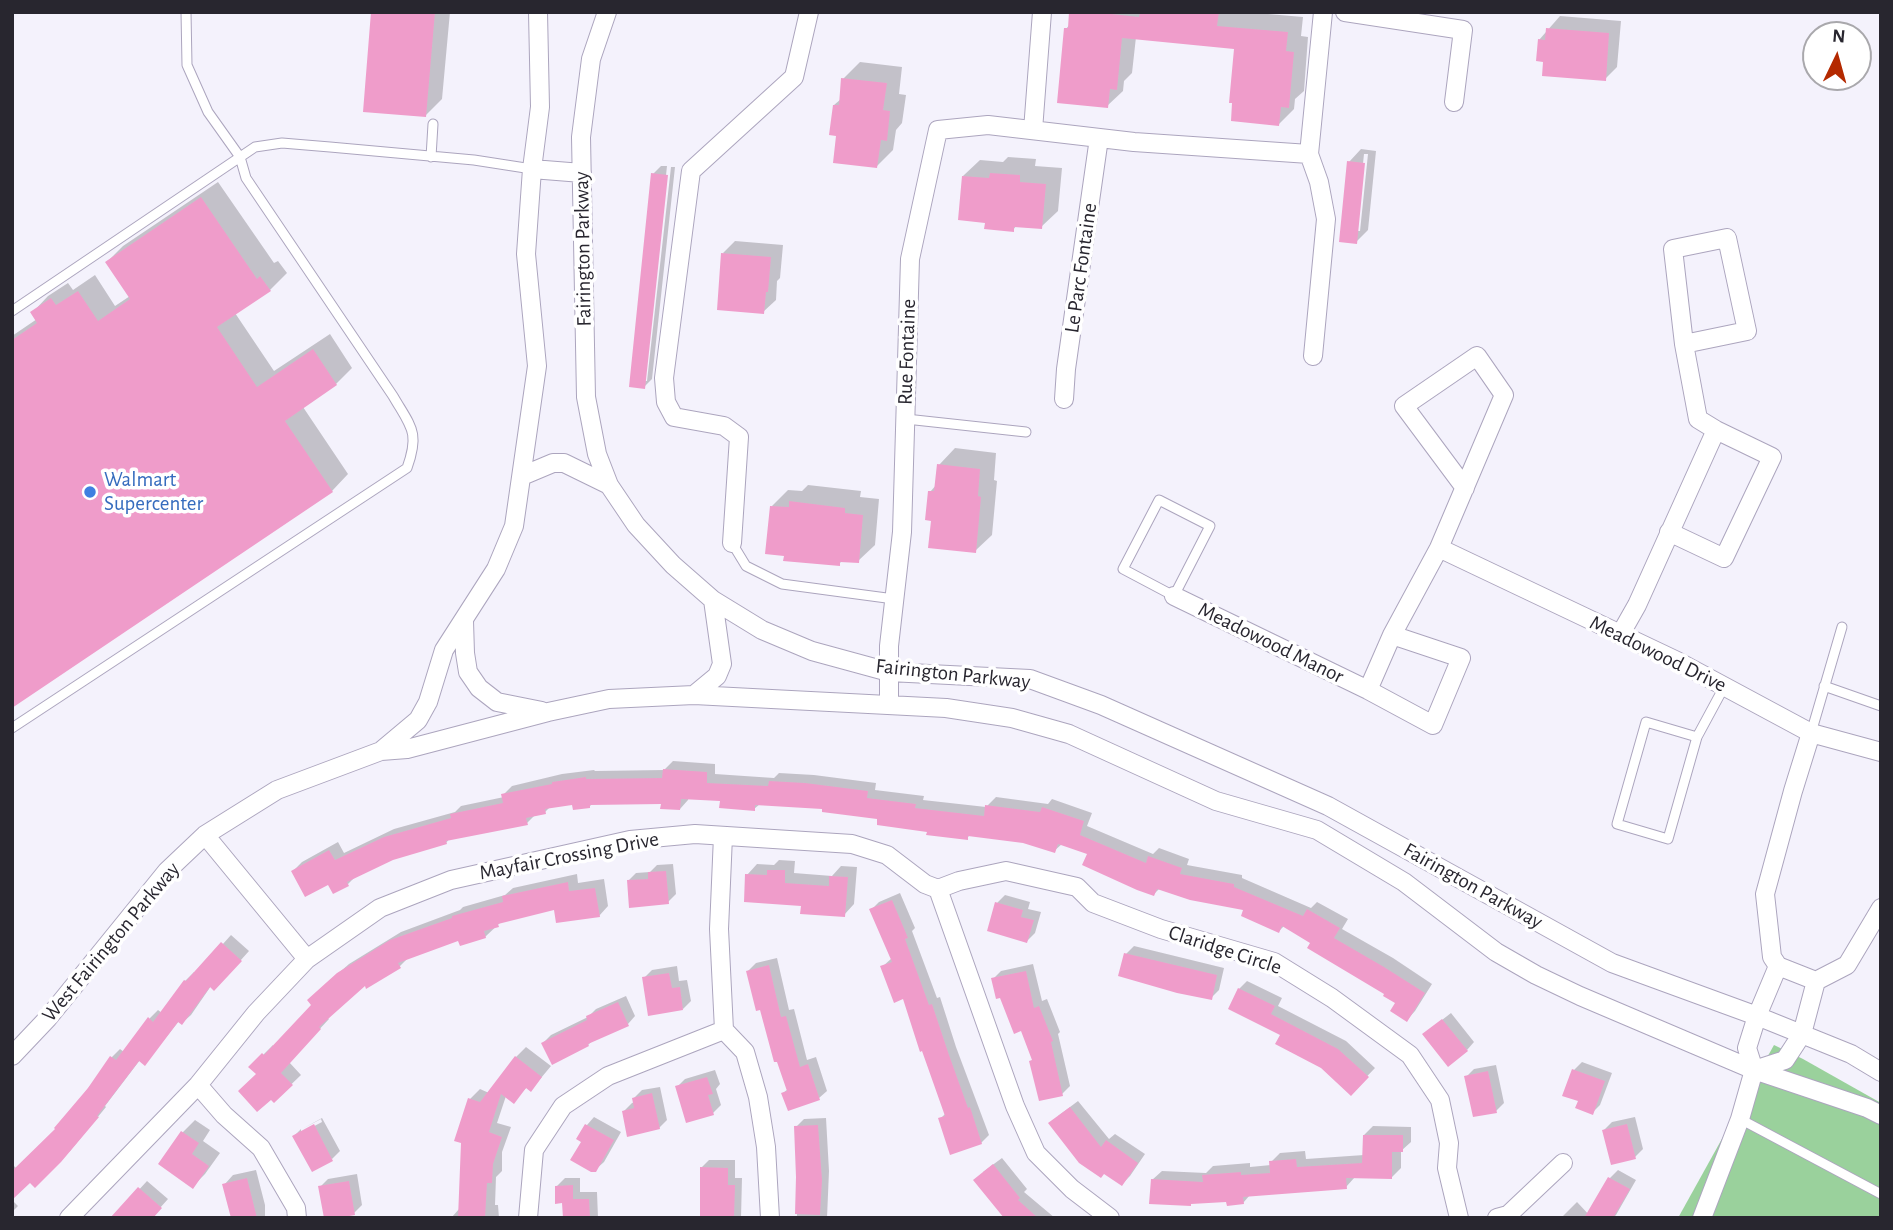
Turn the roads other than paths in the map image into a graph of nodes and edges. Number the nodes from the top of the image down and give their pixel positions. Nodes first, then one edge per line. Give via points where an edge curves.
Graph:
1 (186, 12) edge
2 (538, 12) edge
3 (607, 12) edge
4 (809, 12) edge
5 (1042, 12) edge
6 (1323, 12) edge
7 (1345, 12) edge
8 (1454, 102) dead end
9 (433, 124) dead end
10 (1033, 130) junction
11 (1099, 138) junction
12 (1309, 155) junction
13 (430, 157) junction
14 (240, 158) junction
15 (532, 169) junction
16 (582, 173) junction
17 (12, 311) edge
18 (1684, 344) junction
19 (1313, 356) dead end
20 (1064, 399) dead end
21 (906, 419) junction
22 (1716, 430) junction
23 (1026, 432) dead end
24 (522, 476) junction
25 (609, 485) junction
26 (1465, 488) junction
27 (1670, 531) junction
28 (732, 543) joint
29 (1438, 548) junction
30 (1174, 596) junction
31 (894, 598) junction
32 (713, 600) junction
33 (464, 621) junction
34 (1842, 627) dead end
35 (1392, 635) junction
36 (1620, 635) junction
37 (889, 672) junction
38 (1824, 686) junction
39 (1724, 687) junction
40 (1368, 690) junction
41 (694, 695) junction
42 (889, 705) junction
43 (1881, 706) edge
44 (548, 712) junction
45 (12, 728) edge
46 (1811, 733) junction
47 (1697, 737) junction
48 (381, 751) junction
49 (1881, 752) edge
50 (205, 835) junction
51 (723, 836) junction
52 (938, 888) junction
53 (1881, 908) edge
54 (307, 958) junction
55 (1778, 966) junction
56 (1816, 981) junction
57 (1756, 1016) junction
58 (724, 1030) junction
59 (1802, 1034) junction
60 (12, 1056) edge
61 (1754, 1070) junction
62 (1881, 1072) edge
63 (198, 1085) junction
64 (1881, 1115) edge
65 (1740, 1119) junction
66 (1563, 1163) dead end
67 (1881, 1194) edge
68 (69, 1218) edge
69 (296, 1218) edge
70 (528, 1218) edge
71 (770, 1218) edge
72 (1110, 1218) edge
73 (1459, 1218) edge
74 (1497, 1218) edge
75 (1702, 1218) edge

1 - 14 lane via 187,65 208,112
2 - 15 street via 540,107
3 - 16 street, Fairington Parkway via 591,58 581,137
4 - 28 street via 794,77 691,171 664,378 666,402 674,417 724,426 739,437
5 - 10 street
6 - 12 street
7 - 8 street via 1463,30
9 - 13 lane
10 - 11 street, Rue Fontaine
10 - 21 street, Rue Fontaine via 988,125 938,130 910,259
11 - 12 street, Rue Fontaine
11 - 20 street, Le Parc Fontaine
12 - 19 street via 1326,219
13 - 14 lane via 282,144 256,147
13 - 15 lane
14 - 17 lane
14 - 45 lane via 246,178 413,431 414,450 407,468
15 - 16 street
15 - 24 street via 526,254 537,366
16 - 25 street, Fairington Parkway via 586,397 597,454
18 - 18 street via 1673,249 1727,238 1747,331
18 - 22 street via 1698,419
21 - 23 lane
21 - 31 street, Rue Fontaine via 902,532
22 - 27 street
22 - 27 street via 1773,457 1724,558
24 - 25 street via 564,463
24 - 33 street, West Fairington Parkway via 514,526 496,569
25 - 32 street, Fairington Parkway via 636,525
26 - 26 street, Meadowood Manor via 1504,395 1477,356 1404,406
26 - 29 street, Meadowood Manor
27 - 36 street
28 - 31 lane via 746,566 782,584
29 - 35 street, Meadowood Manor
29 - 36 street, Meadowood Drive
30 - 30 lane via 1123,569 1160,500 1210,526
30 - 40 street, Meadowood Manor
31 - 37 street, Rue Fontaine
32 - 37 street, Fairington Parkway via 762,630 812,651
32 - 41 street via 722,664 717,676
33 - 44 street via 468,672 479,688 497,702
33 - 48 street, West Fairington Parkway via 444,650 418,720
34 - 38 lane
35 - 40 street, Meadowood Manor
35 - 40 street, Meadowood Manor via 1461,658 1433,725
36 - 39 street, Meadowood Drive
37 - 42 street, Rue Fontaine
37 - 57 street, Fairington Parkway via 1030,679 1101,705 1328,806 1612,963
38 - 43 lane
38 - 46 lane
39 - 46 street, Meadowood Drive
39 - 47 lane
41 - 42 street, Fairington Parkway
41 - 44 street, Fairington Parkway via 609,699
42 - 61 street, Fairington Parkway via 1012,718 1069,734 1216,801 1317,830 1404,882 1536,975
44 - 48 street, Fairington Parkway via 407,749
46 - 49 street, Meadowood Drive
46 - 55 street via 1765,894 1772,957
47 - 47 lane via 1668,839 1616,824 1646,722
48 - 50 street, West Fairington Parkway via 276,790
50 - 54 street
50 - 60 street, West Fairington Parkway via 167,871
51 - 52 street, Mayfair Crossing Drive via 852,844 887,855 925,884
51 - 54 street, Mayfair Crossing Drive via 630,839 451,880 380,908
51 - 58 street via 719,929
52 - 72 street via 1015,1106 1037,1153 1072,1189
52 - 73 street, Claridge Circle via 1006,871 1077,887 1093,903 1150,925 1274,962 1332,998 1410,1055 1440,1100 1450,1143 1447,1168
53 - 56 street via 1847,965
54 - 63 street, Mayfair Crossing Drive
55 - 56 street
55 - 57 street
56 - 59 street
57 - 59 street, Fairington Parkway
57 - 61 street via 1747,1048
58 - 70 street via 608,1076 563,1106 534,1150
58 - 71 street via 745,1052 758,1097
59 - 61 street via 1785,1060
59 - 62 street, Fairington Parkway
61 - 64 street, Fairington Parkway
61 - 65 street
63 - 68 street, Mayfair Crossing Drive
63 - 69 street via 261,1148 296,1208
65 - 67 lane
65 - 75 street
66 - 74 street via 1508,1215

